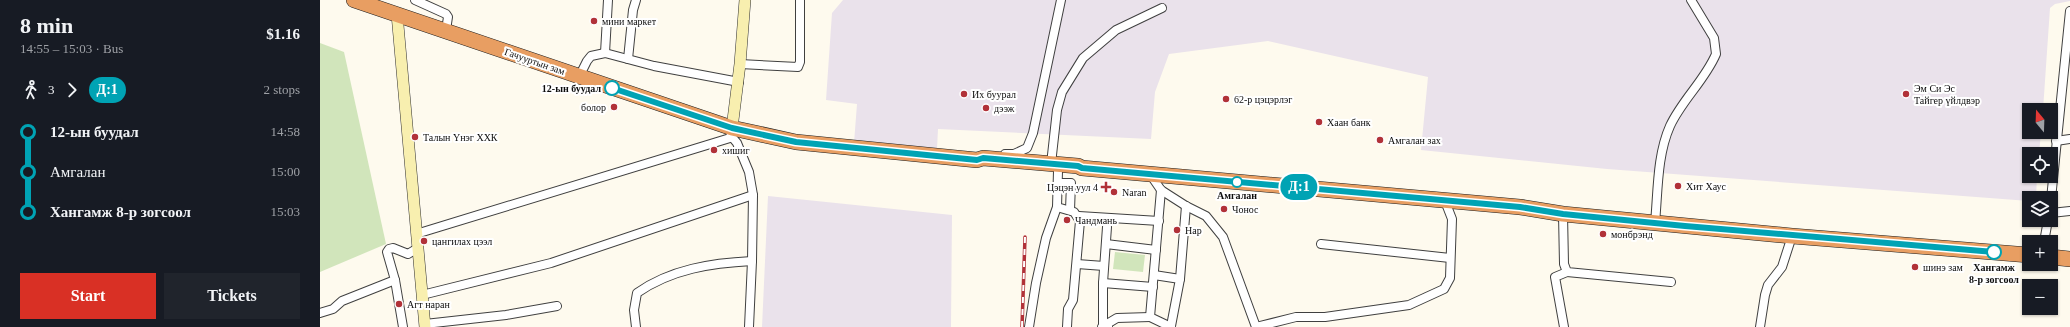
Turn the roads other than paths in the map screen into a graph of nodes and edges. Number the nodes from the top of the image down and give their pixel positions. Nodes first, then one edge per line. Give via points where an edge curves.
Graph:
1 (354, 0) edge
2 (415, 0) edge
3 (608, 0) edge
4 (636, 0) edge
5 (745, 0) edge
6 (800, 0) edge
7 (1060, 0) edge
8 (1691, 0) edge
9 (1162, 8) dead end
10 (2070, 11) edge
11 (397, 14) junction
12 (446, 30) junction
13 (2068, 41) edge
14 (605, 53) junction
15 (628, 59) junction
16 (740, 64) junction
17 (580, 77) junction
18 (739, 82) junction
19 (2066, 83) edge
20 (732, 133) junction
21 (2070, 140) edge
22 (2056, 141) junction
23 (977, 158) junction
24 (1056, 173) junction
25 (1150, 174) junction
26 (1161, 190) junction
27 (2052, 191) edge
28 (753, 195) junction
29 (1444, 201) junction
30 (1186, 206) junction
31 (1057, 207) junction
32 (1070, 210) junction
33 (2070, 211) edge
34 (2058, 212) edge
35 (1563, 214) junction
36 (1078, 216) junction
37 (1158, 221) junction
38 (1654, 223) junction
39 (1107, 227) dead end
40 (416, 234) junction
41 (1792, 236) junction
42 (1106, 244) junction
43 (1321, 244) dead end
44 (418, 248) junction
45 (1156, 250) junction
46 (2022, 254) edge
47 (1450, 258) junction
48 (2058, 258) edge
49 (2070, 259) edge
50 (752, 261) junction
51 (1077, 264) junction
52 (1104, 266) junction
53 (1567, 272) junction
54 (1154, 276) junction
55 (1180, 279) junction
56 (395, 280) junction
57 (1671, 282) dead end
58 (1103, 283) junction
59 (1153, 287) junction
60 (422, 295) junction
61 (557, 306) dead end
62 (320, 313) edge
63 (1150, 317) junction
64 (425, 326) edge
65 (1104, 326) edge
66 (403, 327) edge
67 (636, 327) edge
68 (749, 327) edge
69 (1029, 327) edge
70 (1067, 327) edge
71 (1171, 327) edge
72 (1564, 327) edge
73 (1760, 327) edge

1 - 11 highway, Гачууртын зам
2 - 12 street via 446,14
3 - 14 street
4 - 15 street
5 - 16 main road
6 - 16 street via 798,67 795,69
7 - 23 street via 1033,133 1027,148 1014,154
8 - 38 street via 1714,38 1716,54 1670,125 1665,141
9 - 24 street via 1116,30 1084,58 1062,92 1057,110
10 - 13 street
11 - 12 highway, Гачууртын зам
11 - 40 main road
12 - 17 highway, Гачууртын зам
13 - 19 street
14 - 15 street
14 - 17 street via 591,56 586,61
15 - 18 street
16 - 18 main road
17 - 20 highway, Гачууртын зам
18 - 20 main road
19 - 22 street
20 - 23 highway, Гачууртын зам via 796,142
20 - 28 street via 749,172
20 - 40 street
21 - 22 street
22 - 27 street
23 - 24 highway, Гачууртын зам
24 - 25 highway, Гачууртын зам via 1078,166
24 - 31 street
24 - 32 street via 1071,184
25 - 26 street
25 - 29 highway, Гачууртын зам
26 - 30 street
26 - 37 street
28 - 50 street
28 - 60 street via 551,262
29 - 35 highway, Гачууртын зам via 1520,207
29 - 47 street via 1452,218
30 - 47 street via 1206,216 1223,237 1256,327 1296,317 1325,317 1409,305 1444,289 1450,278
30 - 55 street
31 - 32 street
31 - 69 street via 1046,238
32 - 36 street
33 - 34 street
35 - 38 highway, Гачууртын зам
35 - 53 street via 1564,264
36 - 37 street
36 - 51 street via 1080,221
37 - 45 street
38 - 41 highway, Гачууртын зам
39 - 42 street
40 - 44 main road
41 - 46 highway, Гачууртын зам
41 - 73 street via 1782,267 1768,285
42 - 45 street
42 - 52 street
43 - 47 street
44 - 56 street via 408,254 393,248 388,250
44 - 60 main road
45 - 54 street
48 - 49 highway
50 - 67 street via 729,262 686,270 651,283 637,293 634,310
50 - 68 street
51 - 52 street
51 - 70 street
52 - 58 street
53 - 57 street
53 - 72 street via 1555,276
54 - 55 street
54 - 59 street
55 - 71 street
56 - 62 street
56 - 66 street
58 - 59 street
58 - 65 street
59 - 63 street
60 - 64 main road
61 - 64 street
63 - 65 street via 1118,318
63 - 71 street

